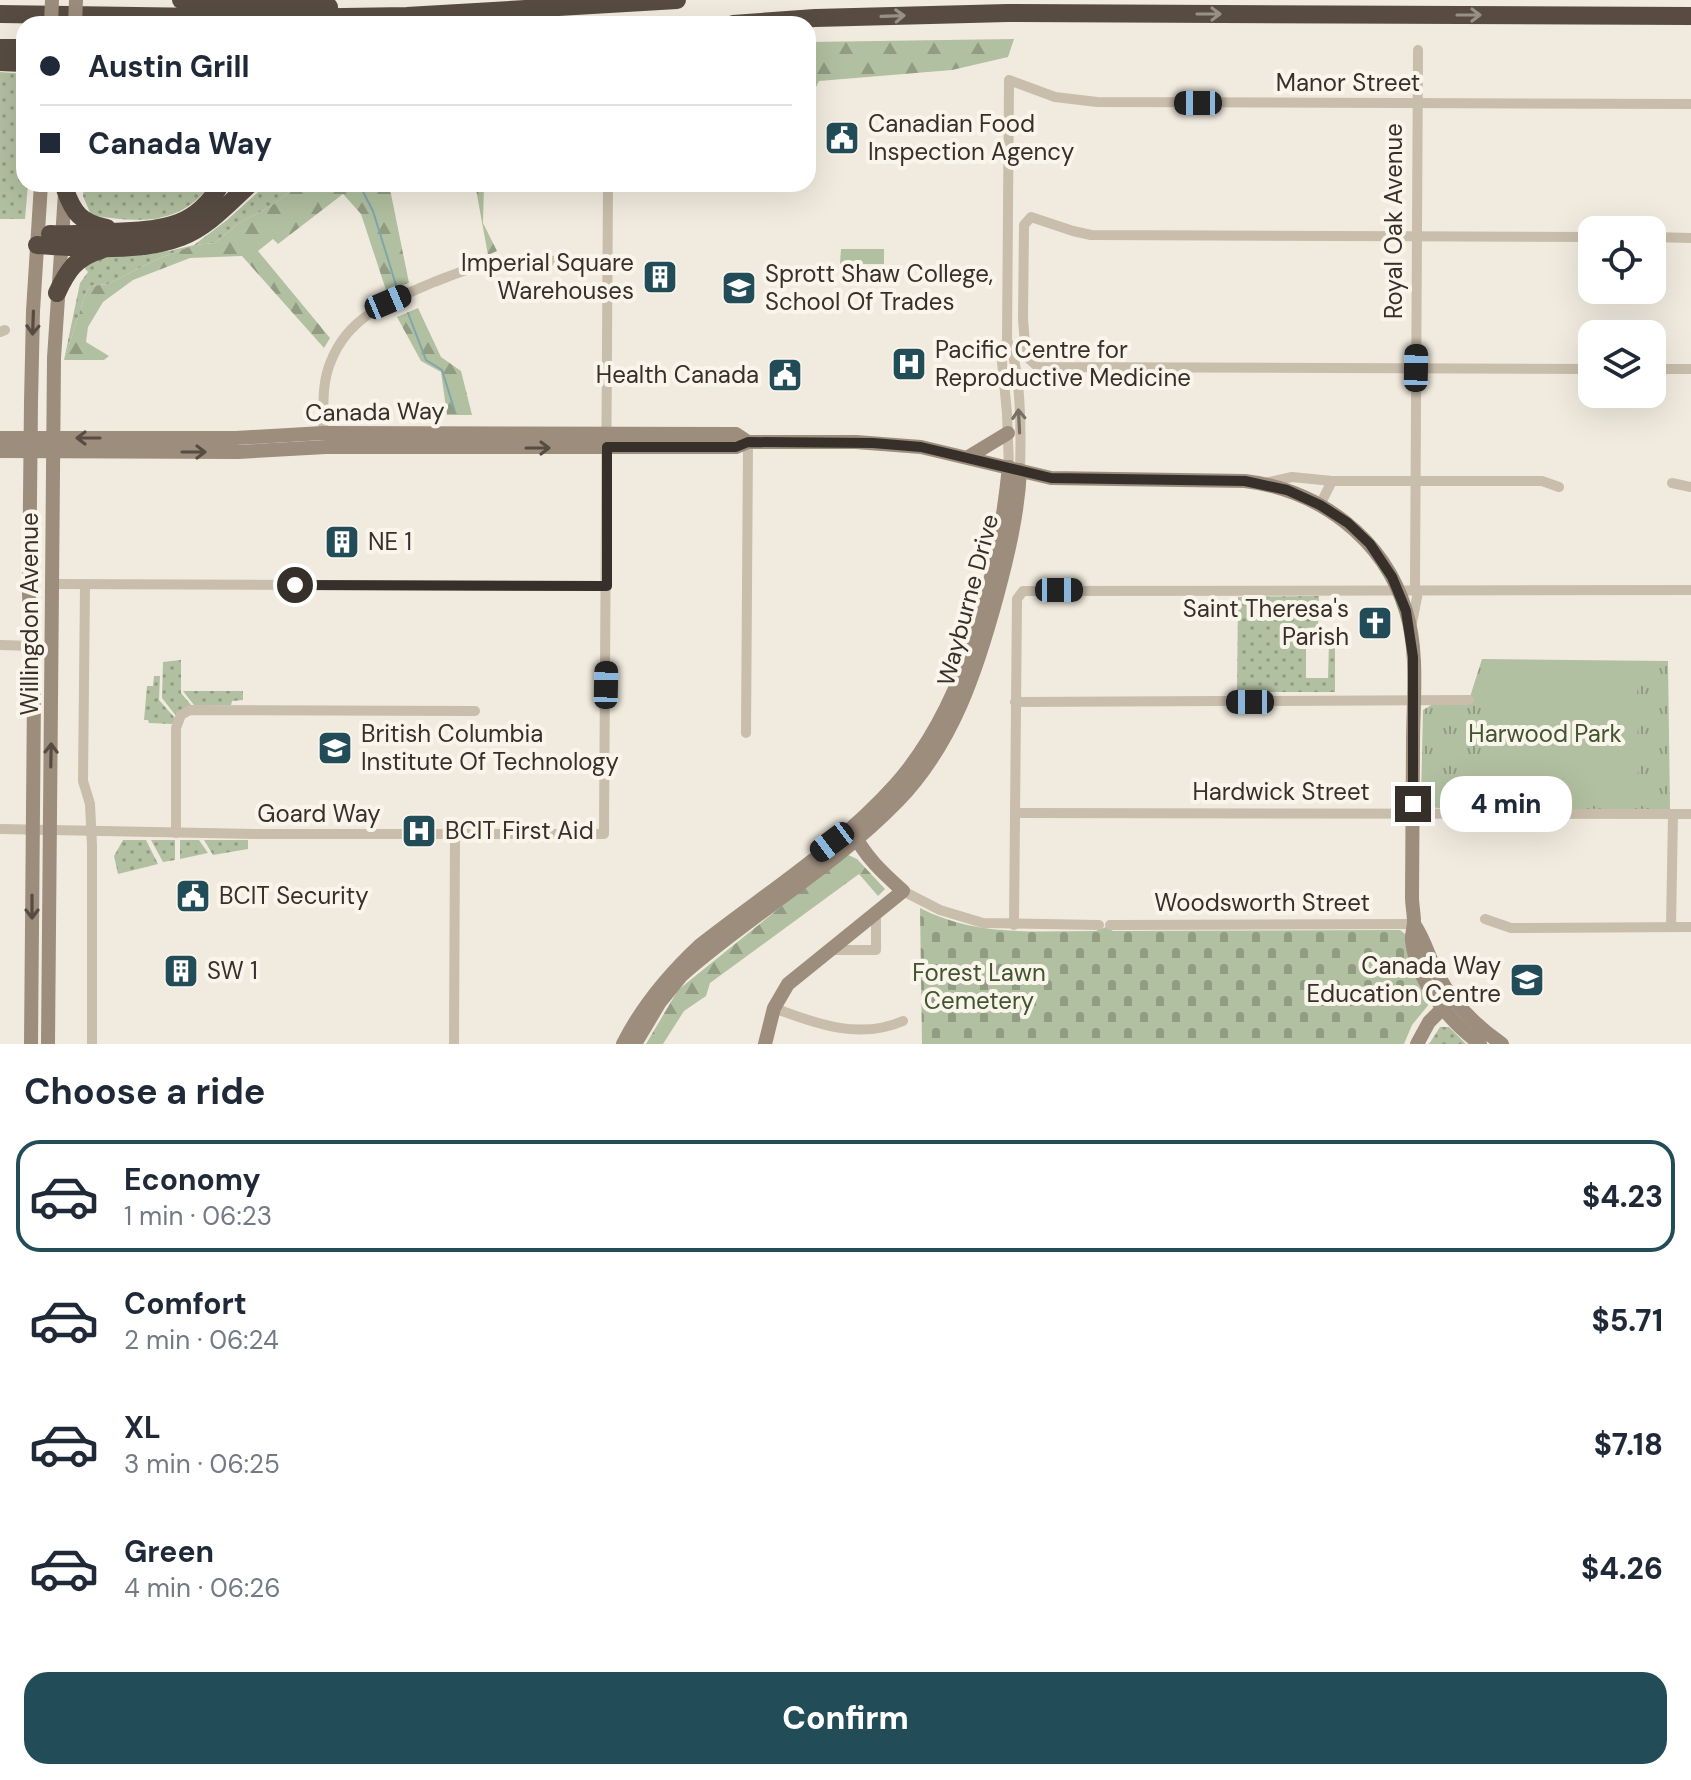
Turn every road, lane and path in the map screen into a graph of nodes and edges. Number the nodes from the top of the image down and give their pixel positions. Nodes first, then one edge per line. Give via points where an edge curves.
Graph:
1 (181, 0) edge
2 (677, 0) edge
3 (0, 14) edge
4 (140, 16) edge
5 (407, 16) joint
6 (1691, 16) edge
7 (816, 18) edge
8 (1418, 50) dead end
9 (1009, 80) joint
10 (1417, 104) junction
11 (1691, 104) edge
12 (40, 192) edge
13 (65, 192) edge
14 (67, 192) edge
15 (216, 192) edge
16 (241, 192) edge
17 (608, 192) edge
18 (1417, 236) junction
19 (1578, 237) edge
20 (1666, 237) edge
21 (1691, 238) edge
22 (37, 239) junction
23 (123, 239) junction
24 (61, 241) junction
25 (609, 263) junction
26 (57, 293) junction
27 (1007, 341) junction
28 (1416, 368) junction
29 (1578, 369) edge
30 (1666, 369) edge
31 (1691, 369) edge
32 (323, 433) junction
33 (1008, 433) junction
34 (0, 438) edge
35 (607, 441) junction
36 (748, 442) junction
37 (30, 445) junction
38 (53, 445) junction
39 (0, 451) edge
40 (970, 456) junction
41 (1014, 469) junction
42 (1332, 481) junction
43 (1415, 481) junction
44 (1265, 483) junction
45 (1672, 483) dead end
46 (1559, 487) dead end
47 (1691, 487) edge
48 (1320, 505) junction
49 (52, 584) junction
50 (85, 585) junction
51 (607, 586) junction
52 (1416, 588) junction
53 (1397, 589) junction
54 (1691, 590) edge
55 (1410, 630) junction
56 (0, 645) edge
57 (32, 646) junction
58 (1469, 700) dead end
59 (1413, 701) junction
60 (1015, 702) junction
61 (475, 711) dead end
62 (746, 733) dead end
63 (1413, 812) junction
64 (1015, 813) junction
65 (1673, 814) junction
66 (1691, 814) edge
67 (0, 829) edge
68 (34, 829) junction
69 (49, 830) junction
70 (91, 830) junction
71 (176, 833) junction
72 (854, 834) junction
73 (455, 835) junction
74 (903, 891) junction
75 (876, 914) junction
76 (1485, 919) dead end
77 (1414, 924) junction
78 (1014, 925) junction
79 (1671, 927) junction
80 (1691, 927) edge
81 (830, 950) junction
82 (689, 962) junction
83 (1447, 1003) junction
84 (774, 1008) junction
85 (903, 1021) dead end
86 (31, 1044) edge
87 (48, 1044) edge
88 (92, 1044) edge
89 (454, 1044) edge
90 (623, 1044) edge
91 (635, 1044) edge
92 (765, 1044) edge
93 (1417, 1044) edge
94 (1480, 1044) edge
95 (1502, 1044) edge

1 - 5 highway via 278,2
2 - 5 highway
3 - 4 highway
7 -> 6 highway via 1008,13
8 - 10 street, Royal Oak Avenue
9 - 10 street, Manor Street via 1055,97 1097,102
9 - 27 street, Wayburne Drive
10 - 11 street, Manor Street
10 - 18 street, Royal Oak Avenue
12 - 22 main road, Willingdon Avenue
13 - 24 main road, Willingdon Avenue
14 - 23 highway via 84,222
15 - 23 highway via 196,214 176,225
16 - 23 highway via 201,227 181,237 159,243
17 - 25 street
18 - 19 street
18 - 28 street, Royal Oak Avenue
18 - 28 street via 1091,235 1033,217 1024,225 1023,336 1027,359 1042,367
20 - 21 street
22 - 24 highway
22 -> 37 main road, Willingdon Avenue
23 - 24 highway
23 - 26 highway via 83,256
24 - 26 main road, Willingdon Avenue
25 - 32 street via 486,264 379,306 351,327 331,359
25 - 35 street
26 - 38 main road, Willingdon Avenue
27 - 33 street, Wayburne Drive via 1001,352
41 -> 27 street, Wayburne Drive via 1020,422 1013,350
28 - 29 street
28 - 43 street, Royal Oak Avenue
30 - 31 street
32 - 35 main road, Canada Way
32 -> 38 main road, Canada Way
33 - 40 main road
33 - 41 street, Wayburne Drive
34 - 37 main road, Canada Way
35 - 36 main road, Canada Way via 736,434
38 -> 35 main road, Canada Way via 238,452
35 - 51 street
36 - 40 main road, Canada Way via 889,443
36 - 62 street
37 - 38 main road, Canada Way
37 - 39 main road, Canada Way
37 - 57 main road, Willingdon Avenue
38 - 49 main road, Willingdon Avenue
40 - 41 main road, Canada Way
41 - 44 main road, Canada Way via 1051,478
41 - 72 main road, Wayburne Drive via 982,604 946,722
42 - 43 street
42 - 44 street via 1292,477
42 - 48 street
43 - 46 street via 1542,481
43 - 52 street, Royal Oak Avenue
44 - 48 main road, Canada Way
45 - 47 street
48 - 53 main road, Canada Way via 1370,544
49 - 50 street
69 -> 49 main road, Willingdon Avenue
50 - 51 street
50 - 70 street via 83,781
51 - 73 street, Goard Way via 604,834
52 - 53 street
52 - 54 street
52 - 55 street, Royal Oak Avenue
53 - 55 main road, Canada Way
53 - 60 street via 1020,592
55 - 59 main road, Canada Way
56 - 57 street
57 - 68 main road, Willingdon Avenue
58 - 59 street
59 - 60 street
59 - 63 main road, Canada Way
60 - 64 street
61 - 71 street via 190,710 181,715 176,728
63 - 64 street, Hardwick Street
63 - 65 street, Hardwick Street
63 - 77 main road, Canada Way
64 - 78 street
65 - 66 street, Hardwick Street
65 - 79 street
67 - 68 street, Goard Way
68 - 69 street, Goard Way
68 -> 86 main road, Willingdon Avenue
69 - 70 street, Goard Way
69 - 87 main road, Willingdon Avenue
70 - 71 street, Goard Way
70 - 88 street
71 - 73 street, Goard Way
72 - 74 main road, Woodsworth Street
72 - 82 main road, Wayburne Drive
73 - 89 street
74 - 75 main road
74 - 78 street, Woodsworth Street via 958,917
75 - 81 main road
75 - 81 street via 876,950
76 - 79 street via 1511,928
77 - 78 street, Woodsworth Street
77 - 83 main road, Canada Way via 1411,938 1418,962
79 - 80 street
81 - 84 main road via 788,984
82 - 90 main road, Wayburne Drive via 655,992
82 - 91 main road, Wayburne Drive
83 - 93 main road
83 - 94 main road, Canada Way
83 - 95 main road, Canada Way
84 - 85 street via 850,1030 886,1029
84 - 92 main road

